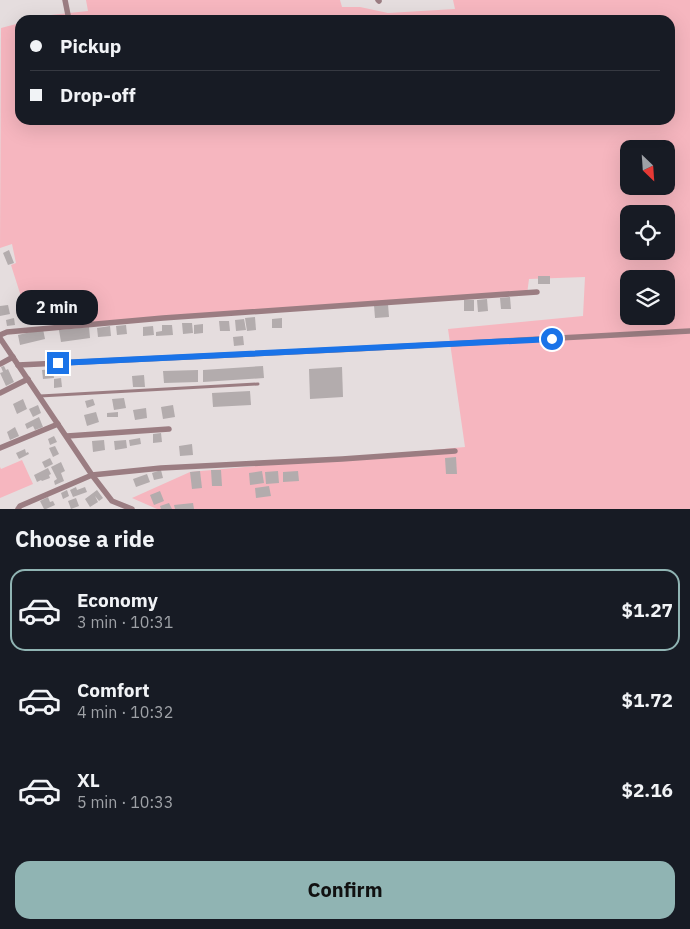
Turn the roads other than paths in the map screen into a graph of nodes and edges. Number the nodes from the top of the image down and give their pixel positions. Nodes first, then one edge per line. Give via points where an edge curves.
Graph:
1 (65, 0) edge
2 (68, 15) edge
3 (537, 292) dead end
4 (690, 331) edge
5 (0, 337) edge
6 (13, 357) junction
7 (0, 364) edge
8 (18, 365) junction
9 (28, 379) junction
10 (258, 384) dead end
11 (0, 393) edge
12 (39, 396) junction
13 (58, 424) junction
14 (169, 429) dead end
15 (67, 436) junction
16 (0, 448) edge
17 (455, 450) dead end
18 (92, 475) junction
19 (18, 509) edge
20 (132, 509) edge

1 - 2 street
3 - 5 street via 163,318 7,332
4 - 8 street
5 - 6 street
6 - 7 street
6 - 8 street
8 - 9 street
9 - 11 street
9 - 12 street
10 - 12 lane
12 - 13 street
13 - 15 street
13 - 16 street
14 - 15 street
15 - 18 street
17 - 18 street
18 - 19 street
18 - 20 street via 112,501

